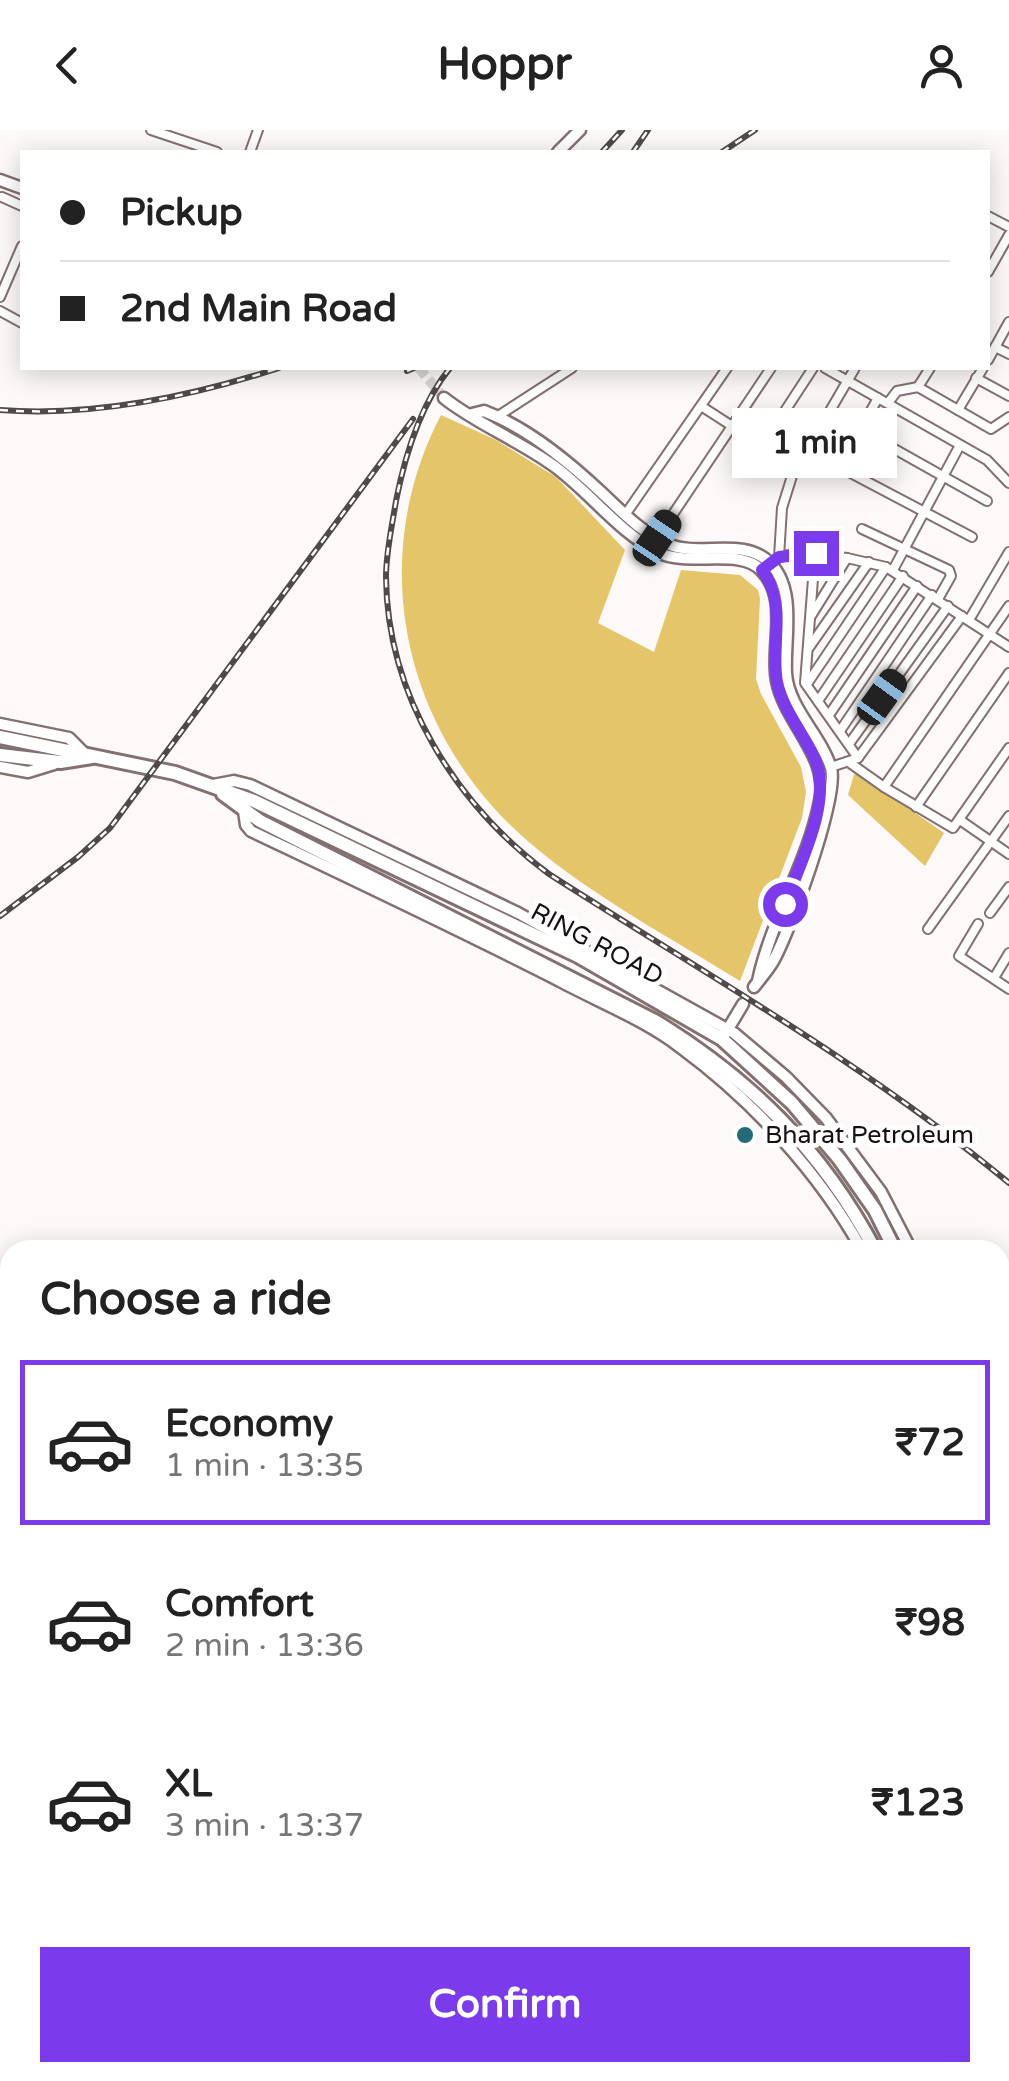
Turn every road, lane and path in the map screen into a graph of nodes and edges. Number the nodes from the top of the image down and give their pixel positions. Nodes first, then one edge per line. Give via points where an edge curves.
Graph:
1 (151, 130) edge
2 (580, 130) edge
3 (211, 150) edge
4 (560, 150) edge
5 (4, 182) edge
6 (1, 199) edge
7 (1009, 235) edge
8 (20, 251) edge
9 (990, 268) edge
10 (0, 298) edge
11 (1009, 322) edge
12 (995, 347) junction
13 (1009, 354) edge
14 (990, 356) edge
15 (569, 370) edge
16 (726, 370) edge
17 (770, 370) edge
18 (813, 370) edge
19 (829, 370) edge
20 (854, 370) edge
21 (929, 370) edge
22 (982, 370) edge
23 (976, 378) junction
24 (848, 381) junction
25 (918, 388) junction
26 (1009, 396) edge
27 (444, 398) tunnel mouth
28 (878, 398) junction
29 (888, 404) junction
30 (700, 406) junction
31 (958, 410) junction
32 (472, 414) junction
33 (782, 414) dead end
34 (498, 416) junction
35 (1009, 418) edge
36 (732, 426) junction
37 (882, 442) dead end
38 (960, 445) junction
39 (943, 478) junction
40 (1008, 479) edge
41 (987, 501) dead end
42 (924, 512) junction
43 (625, 515) junction
44 (862, 529) dead end
45 (972, 537) dead end
46 (657, 538) junction
47 (904, 550) junction
48 (1009, 552) edge
49 (816, 553) junction
50 (847, 558) junction
51 (869, 562) junction
52 (770, 563) junction
53 (890, 568) junction
54 (904, 576) junction
55 (918, 586) junction
56 (935, 597) junction
57 (948, 606) junction
58 (1009, 606) edge
59 (965, 618) junction
60 (809, 620) junction
61 (990, 634) junction
62 (1009, 647) edge
63 (806, 652) junction
64 (1009, 673) edge
65 (806, 684) junction
66 (818, 701) junction
67 (828, 715) junction
68 (0, 724) edge
69 (840, 730) junction
70 (0, 737) edge
71 (849, 744) junction
72 (1009, 748) edge
73 (0, 755) edge
74 (89, 755) junction
75 (854, 760) junction
76 (60, 762) junction
77 (0, 767) edge
78 (831, 768) junction
79 (205, 783) junction
80 (884, 788) junction
81 (916, 807) junction
82 (244, 811) junction
83 (1009, 816) edge
84 (960, 820) junction
85 (991, 842) junction
86 (1009, 854) edge
87 (1009, 887) edge
88 (990, 913) dead end
89 (978, 924) dead end
90 (928, 928) dead end
91 (1009, 953) edge
92 (994, 978) junction
93 (1009, 989) edge
94 (744, 1004) tunnel mouth
95 (725, 1034) junction
96 (856, 1240) edge
97 (869, 1240) edge
98 (890, 1240) edge
99 (906, 1240) edge

1 - 3 street
2 - 4 street
5 - 6 street
7 - 9 street
8 - 10 street
11 - 12 street
12 - 13 street
12 - 14 street
15 - 34 street
16 - 30 street
17 - 36 street
18 - 33 street
19 - 24 street
20 - 24 street
21 - 25 street
22 - 23 street
23 - 26 street
23 - 31 street
24 - 28 street
24 - 52 street via 792,476
25 - 29 street via 897,391
25 - 31 street
27 - 32 street
28 - 29 street
28 - 42 street via 842,466
29 - 38 street
30 - 36 street
30 - 43 street
31 - 35 street via 991,429
32 - 34 street
32 - 52 street via 558,469 662,554
34 - 43 street via 556,454
36 - 46 street
37 - 39 street
38 - 39 street
38 - 40 street
39 - 41 street
39 - 42 street
42 - 45 street
42 - 47 street
43 - 46 street
44 - 47 street
46 - 52 street via 678,548 747,550
47 - 53 street
47 - 56 street via 951,573
48 - 59 street
49 - 50 street
49 - 52 street
49 - 60 street
50 - 51 street
50 - 60 street
51 - 53 street
51 - 63 street
52 - 78 street via 786,608 788,688
52 - 78 street via 776,680 821,786 756,984 773,962 824,824
53 - 54 street
53 - 65 street
54 - 55 street
54 - 66 street
55 - 56 street
55 - 67 street
56 - 57 street
56 - 69 street
57 - 59 street
57 - 71 street
58 - 61 street
59 - 61 street
59 - 75 street
60 - 63 street
61 - 62 street
61 - 80 street
63 - 65 street
64 - 81 street
65 - 66 street
66 - 67 street
67 - 69 street
68 - 74 street via 68,738
69 - 71 street
70 - 74 highway, RING ROAD
71 - 75 street
72 - 84 street
73 - 76 highway, RING ROAD
74 - 76 highway, RING ROAD
74 - 79 highway, RING ROAD
75 - 78 street
75 - 80 street
76 - 77 street via 28,772
79 - 82 highway, RING ROAD
79 - 95 highway, RING ROAD via 578,956
80 - 81 street
81 - 84 street via 949,827
82 - 96 street via 252,830 676,1044 728,1084 787,1146
82 - 97 highway, RING ROAD via 655,1021 711,1057 797,1134
83 - 85 street
84 - 85 street
85 - 86 street
85 - 90 street
87 - 88 street
89 - 92 street via 959,956
91 - 92 street
92 - 93 street
94 - 95 street
95 - 98 highway, RING ROAD via 840,1160
95 - 99 street via 786,1077 826,1118 881,1192

